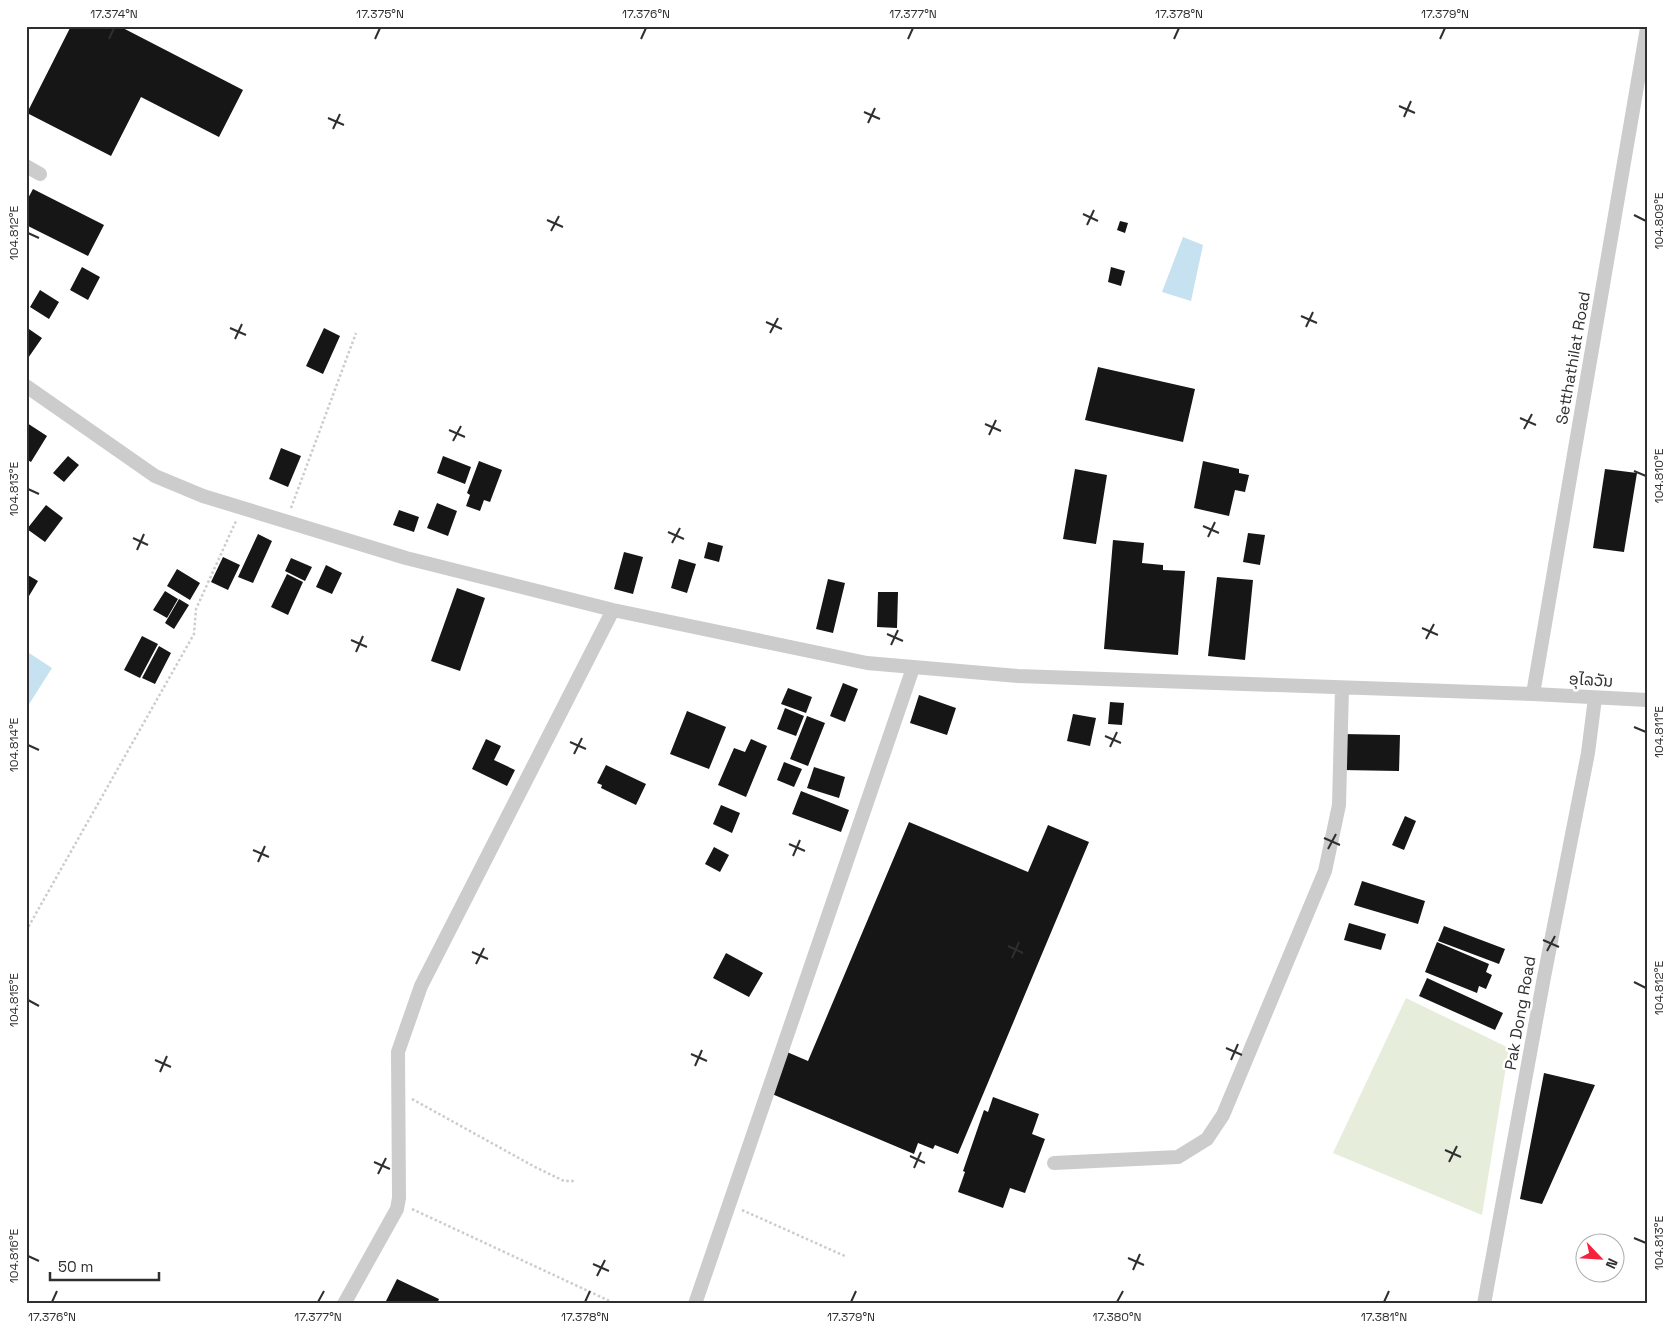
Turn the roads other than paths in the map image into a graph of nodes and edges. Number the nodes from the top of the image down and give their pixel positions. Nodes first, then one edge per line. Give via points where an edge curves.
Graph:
1 (1647, 28) edge
2 (26, 166) edge
3 (40, 174) dead end
4 (26, 386) edge
5 (612, 610) junction
6 (913, 668) junction
7 (1342, 688) junction
8 (1533, 694) junction
9 (1595, 698) junction
10 (1647, 700) edge
11 (1054, 1163) dead end
12 (698, 1303) edge
13 (344, 1304) edge
14 (1484, 1304) edge

1 - 8 street, Setthathilat Road
2 - 3 street
4 - 5 street, ອຸໄລວັນ via 154,476 202,496 406,558
5 - 6 street, ອຸໄລວັນ via 867,663
5 - 13 street via 421,986 398,1052 400,1198
6 - 7 street, ອຸໄລວັນ via 1018,676
6 - 12 street
7 - 8 street, ອຸໄລວັນ
7 - 11 street via 1339,805 1325,871 1223,1115 1207,1139 1178,1157
8 - 9 street, ອຸໄລວັນ
9 - 10 street, ອຸໄລວັນ
9 - 14 street, Pak Dong Road via 1588,753

